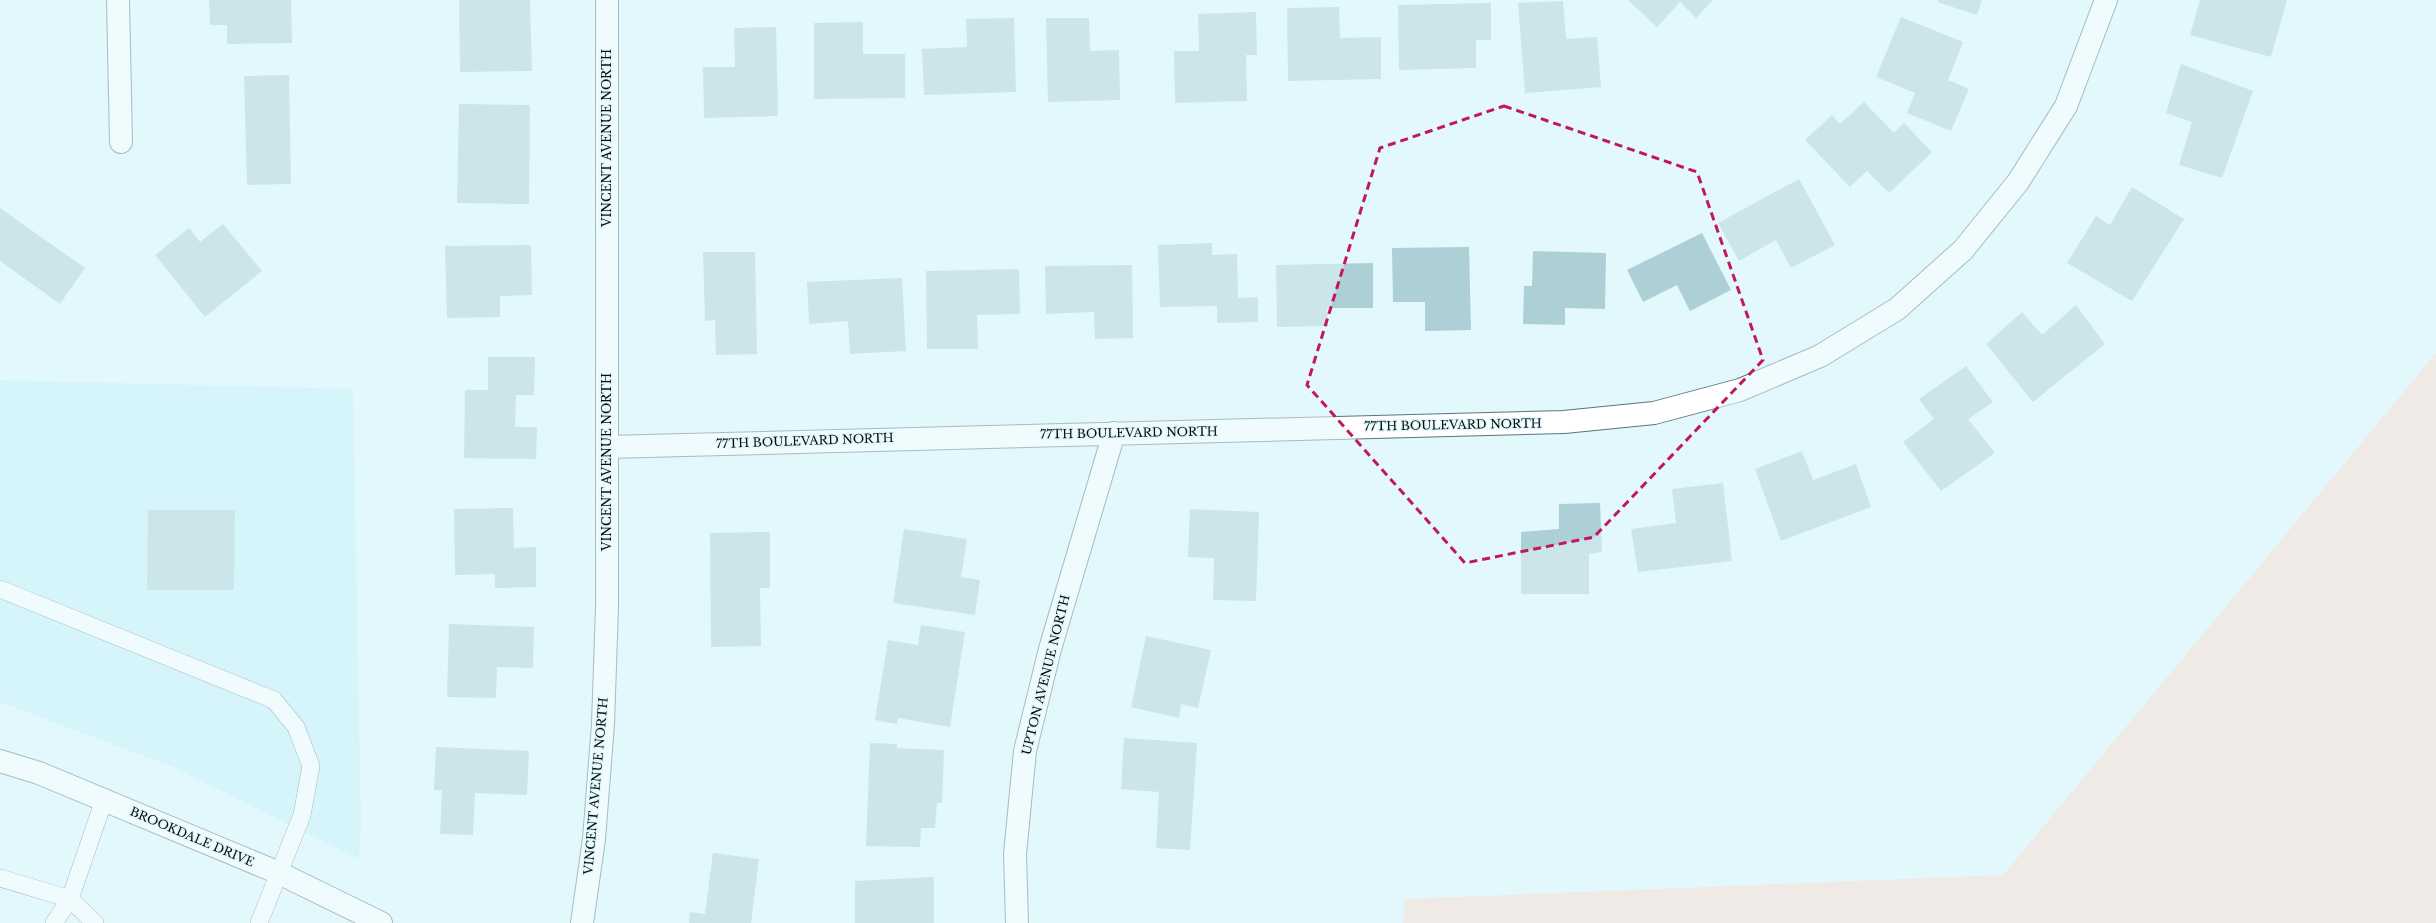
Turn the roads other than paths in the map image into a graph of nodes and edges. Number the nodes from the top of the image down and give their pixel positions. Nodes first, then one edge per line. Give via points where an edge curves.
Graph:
1 (118, 0) edge
2 (607, 0) edge
3 (2106, 0) edge
4 (121, 142) dead end
5 (1114, 433) junction
6 (607, 447) junction
7 (0, 589) edge
8 (0, 761) edge
9 (104, 800) junction
10 (279, 873) junction
11 (0, 878) edge
12 (70, 899) junction
13 (54, 923) edge
14 (95, 923) edge
15 (259, 923) edge
16 (381, 923) edge
17 (582, 923) edge
18 (1017, 923) edge

1 - 4 street
2 - 6 street, VINCENT AVENUE NORTH
3 - 5 street, 77TH BOULEVARD NORTH via 2066,106 2018,182 1964,250 1896,309 1820,356 1740,390 1654,413 1564,422
5 - 6 street, 77TH BOULEVARD NORTH
5 - 18 street, UPTON AVENUE NORTH via 1050,649 1025,751 1015,854
6 - 17 street, VINCENT AVENUE NORTH via 604,724 594,839
7 - 10 lane via 274,700 296,727 310,766 302,815
8 - 9 street, BROOKDALE DRIVE via 38,773
9 - 10 street, BROOKDALE DRIVE
9 - 12 lane
10 - 15 lane
10 - 16 street, BROOKDALE DRIVE
11 - 12 lane
12 - 13 lane
12 - 14 lane

